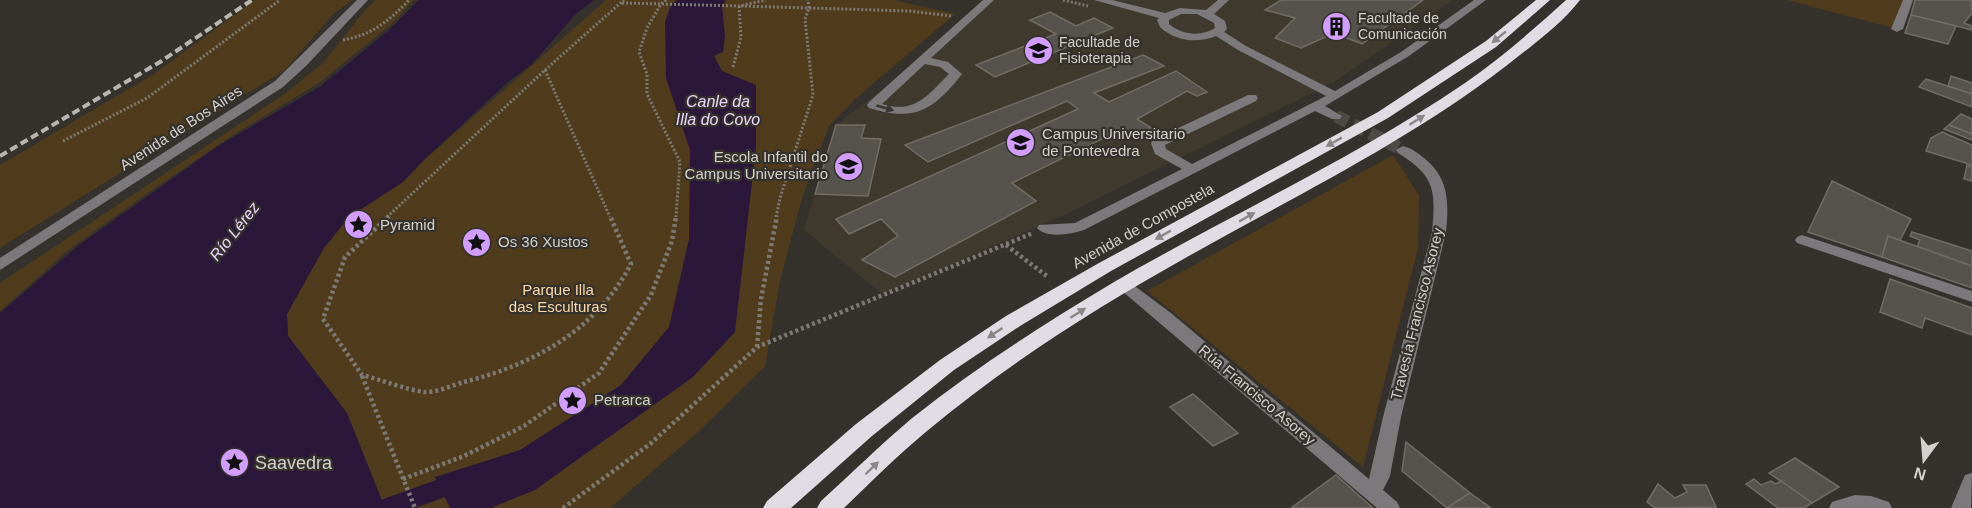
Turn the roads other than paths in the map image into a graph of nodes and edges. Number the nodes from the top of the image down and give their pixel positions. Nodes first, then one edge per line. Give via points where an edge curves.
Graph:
1 (363, 0) edge
2 (989, 0) edge
3 (1099, 0) edge
4 (1224, 0) edge
5 (1481, 0) edge
6 (1544, 0) edge
7 (1575, 0) edge
8 (1908, 0) edge
9 (1208, 14) junction
10 (1166, 16) junction
11 (1896, 29) dead end
12 (1217, 32) junction
13 (922, 60) junction
14 (1335, 96) junction
15 (1252, 98) dead end
16 (1315, 106) junction
17 (1336, 116) tunnel mouth
18 (1403, 150) tunnel mouth
19 (1192, 169) junction
20 (1044, 228) road end
21 (1802, 240) dead end
22 (0, 266) edge
23 (1123, 285) junction
24 (1972, 297) edge
25 (1972, 480) edge
26 (1372, 492) junction
27 (775, 508) edge
28 (829, 508) edge
29 (1390, 508) edge
30 (1839, 508) edge
31 (1882, 508) edge
32 (1961, 508) edge

1 - 22 street, Avenida de Bos Aires via 307,61 279,84
2 - 13 street
3 - 10 street
4 - 9 street
5 - 14 street via 1405,54
6 -> 27 highway, Avenida de Compostela via 1491,44 1383,115 1013,321 947,365 874,422
23 -> 7 highway via 1338,166 1460,93 1517,53
8 - 11 street
9 - 10 street via 1180,11
9 - 12 street via 1221,25
10 - 12 street via 1164,25 1183,36 1202,37
12 - 14 street
13 -> 13 street via 906,75 873,105 891,112 919,110 956,74 944,64
14 - 16 street
15 - 19 street via 1158,143 1160,151
16 - 17 street
16 - 19 street
18 - 26 street, Travesía Francisco Asorey via 1433,171 1441,213 1392,417 1382,476
19 - 20 street via 1079,227
21 - 24 street
23 - 26 street, Rúa Francisco Asorey
28 -> 23 highway via 893,448 977,382
25 - 32 street
26 - 29 street, Rúa Francisco Asorey
30 - 31 street via 1859,501

